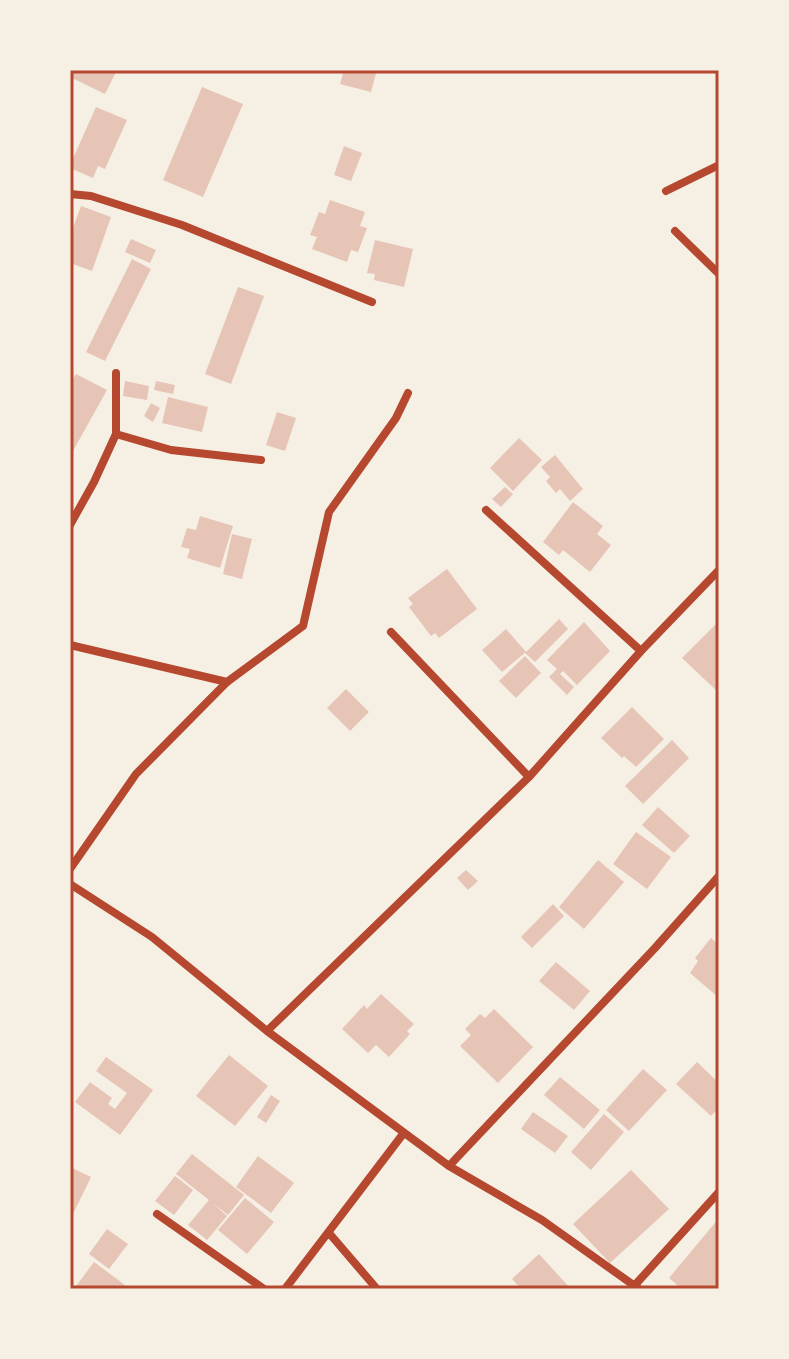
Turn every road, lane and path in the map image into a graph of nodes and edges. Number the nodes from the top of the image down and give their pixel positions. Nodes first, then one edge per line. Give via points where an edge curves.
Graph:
1 (719, 165) edge
2 (666, 191) dead end
3 (70, 194) edge
4 (675, 231) dead end
5 (719, 274) edge
6 (372, 302) dead end
7 (116, 373) dead end
8 (408, 393) dead end
9 (116, 434) junction
10 (261, 460) dead end
11 (486, 510) dead end
12 (70, 525) edge
13 (719, 570) edge
14 (391, 632) dead end
15 (70, 645) edge
16 (641, 651) junction
17 (227, 682) junction
18 (529, 777) junction
19 (70, 869) edge
20 (719, 876) edge
21 (70, 884) edge
22 (267, 1031) junction
23 (403, 1134) junction
24 (449, 1166) junction
25 (719, 1192) edge
26 (157, 1214) dead end
27 (329, 1233) junction
28 (637, 1287) edge
29 (264, 1289) edge
30 (285, 1289) edge
31 (377, 1289) edge

1 - 2 street
3 - 6 street via 182,225
4 - 5 street
7 - 9 street
8 - 17 street via 329,512 303,626
9 - 10 street via 171,450
9 - 12 street
11 - 16 street
13 - 16 street
14 - 18 street
15 - 17 street
16 - 18 street
17 - 19 street via 136,774
18 - 22 street
20 - 24 street
21 - 22 street via 152,937
22 - 23 street
23 - 24 street
23 - 27 street
24 - 28 street via 542,1220
25 - 28 street
26 - 29 street
27 - 30 street
27 - 31 street

